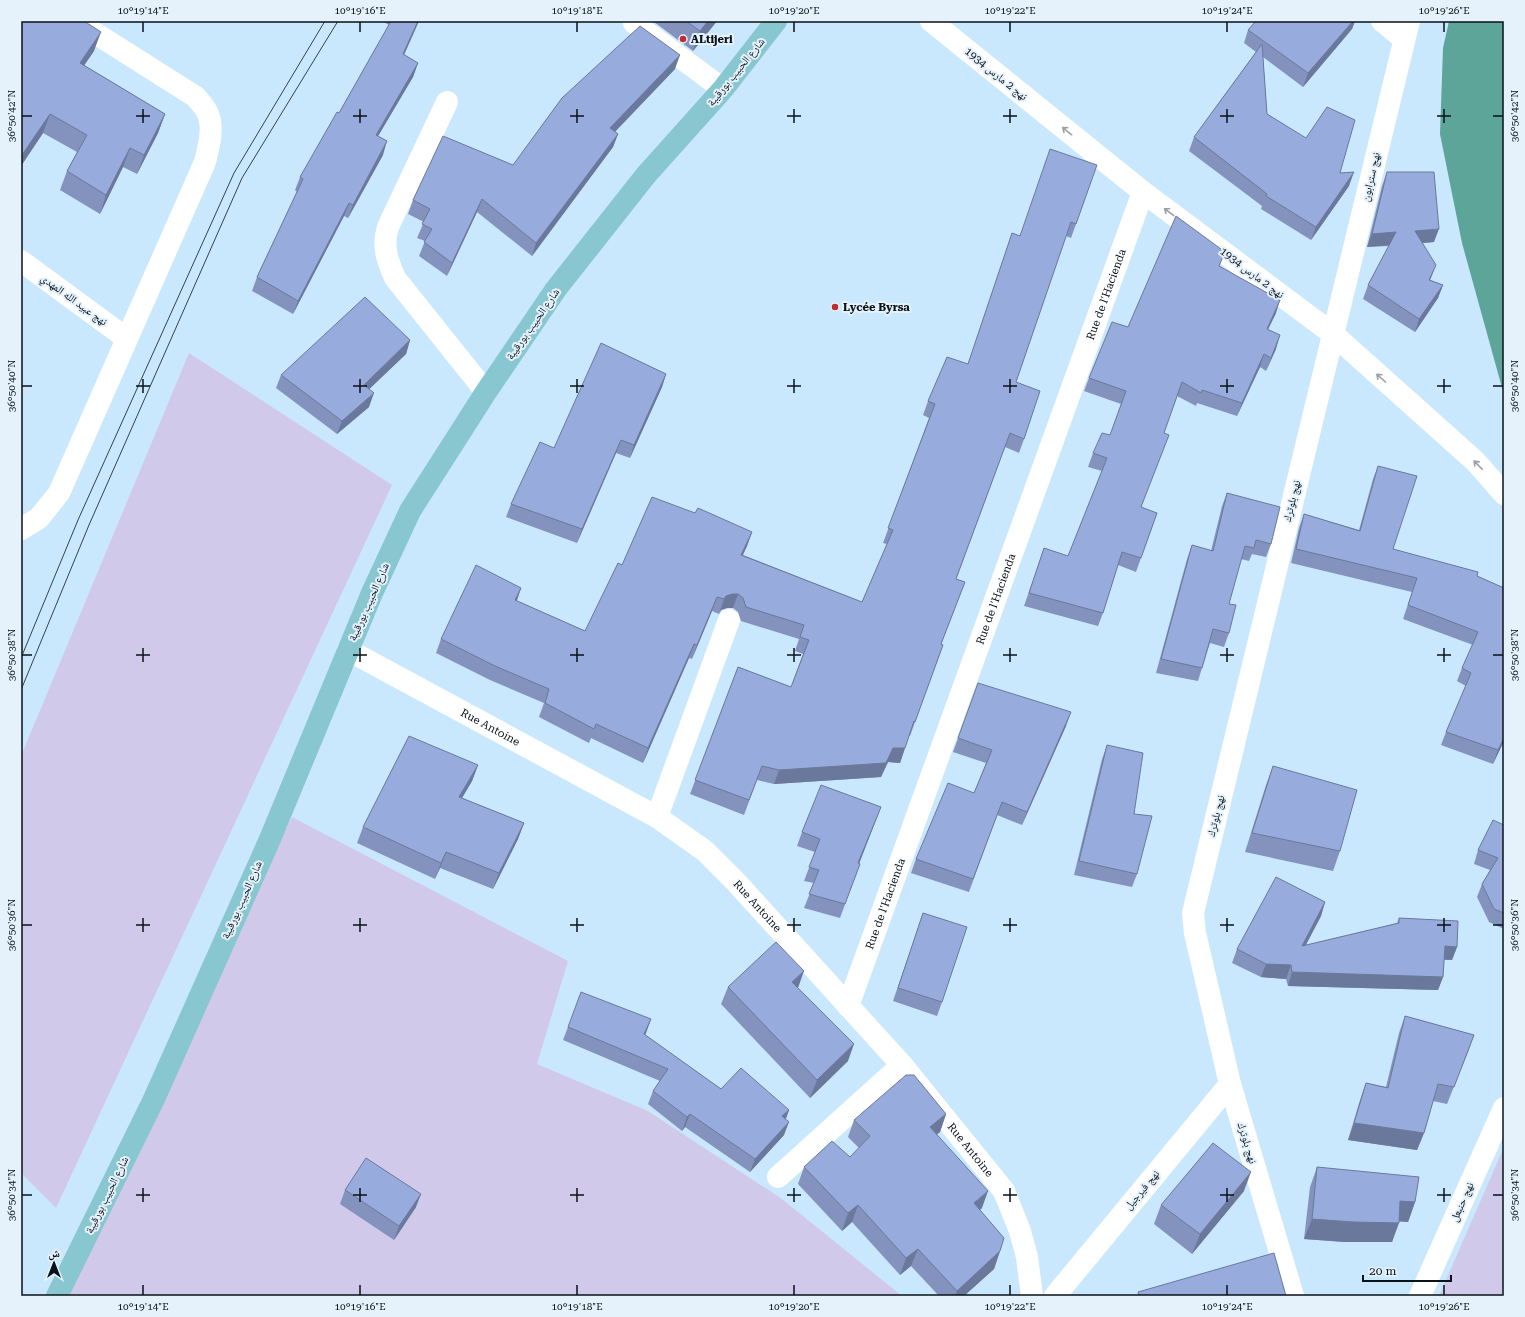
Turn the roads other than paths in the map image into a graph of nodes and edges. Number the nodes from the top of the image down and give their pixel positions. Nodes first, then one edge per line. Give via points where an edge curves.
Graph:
1 (76, 21) edge
2 (776, 21) edge
3 (931, 21) edge
4 (1382, 21) edge
5 (634, 23) dead end
6 (1406, 30) edge
7 (723, 90) junction
8 (446, 102) dead end
9 (1143, 192) junction
10 (21, 261) edge
11 (1333, 334) junction
12 (126, 338) junction
13 (486, 392) junction
14 (1504, 494) edge
15 (21, 529) edge
16 (729, 620) dead end
17 (348, 650) junction
18 (657, 817) junction
19 (848, 1006) junction
20 (902, 1065) junction
21 (1230, 1084) junction
22 (1504, 1108) edge
23 (778, 1177) dead end
24 (57, 1296) edge
25 (1032, 1296) edge
26 (1055, 1296) edge
27 (1293, 1296) edge
28 (1420, 1296) edge

1 - 12 street via 196,97 206,110 209,122 209,148 204,162
2 - 7 main road, شارع الحبيب بورقيبة
9 -> 3 street, نهج 2 مارس 1934
4 - 6 street
5 - 7 street
6 - 11 street, نهج سترابون
7 - 13 main road, شارع الحبيب بورقيبة via 646,175 556,289
8 - 13 street via 388,227 385,236 386,250 395,278
11 -> 9 street, نهج 2 مارس 1934
9 - 19 street, Rue de l'Hacienda
10 - 12 street, نهج عبيد الله المهدي
14 -> 11 street, نهج 2 مارس 1934 via 1476,462
11 - 21 street, نهج بلوترك via 1193,913 1195,933
12 - 15 street via 59,493 39,518
13 - 17 main road, شارع الحبيب بورقيبة via 410,510
16 - 18 street
17 - 18 street, Rue Antoine
17 - 24 main road, شارع الحبيب بورقيبة via 270,839 154,1099
18 - 19 street, Rue Antoine via 705,851
19 - 20 street, Rue Antoine
20 - 23 street
20 - 25 street, Rue Antoine via 1004,1191 1027,1257
21 - 26 street, نهج فيرجيل
21 - 27 street, نهج بلوترك
22 - 28 street, نهج حنبعل

